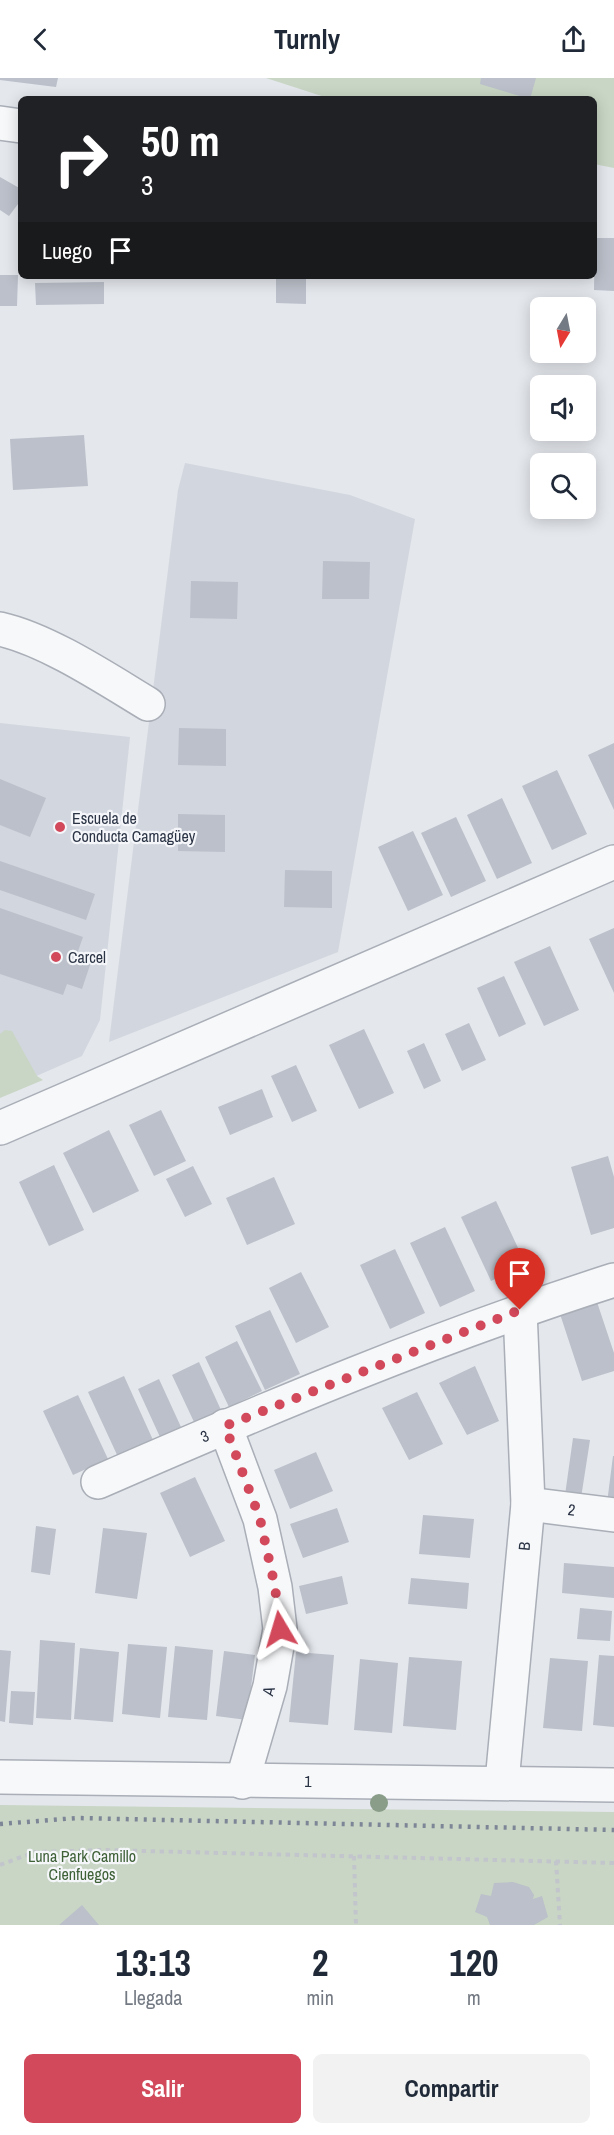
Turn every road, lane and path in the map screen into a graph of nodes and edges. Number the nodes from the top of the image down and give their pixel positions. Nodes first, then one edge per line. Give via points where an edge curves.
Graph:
1 (0, 123) edge
2 (18, 126) edge
3 (0, 629) edge
4 (148, 704) dead end
5 (614, 862) edge
6 (0, 1128) edge
7 (614, 1280) edge
8 (520, 1310) junction
9 (225, 1426) junction
10 (98, 1482) dead end
11 (528, 1504) junction
12 (614, 1515) edge
13 (0, 1777) edge
14 (242, 1782) junction
15 (502, 1782) junction
16 (614, 1785) edge
17 (354, 1856) junction
18 (3, 1860) edge
19 (556, 1862) junction
20 (614, 1863) edge
21 (0, 1865) edge
22 (356, 1925) edge
23 (560, 1925) edge

1 - 2 street
3 - 4 street via 86,667
5 - 6 street
7 - 8 street, 3
8 - 9 street, 3
8 - 11 street, B
9 - 10 street, 3
9 - 14 street, A via 260,1519 280,1629 270,1686
11 - 12 street, 2
11 - 15 street, B
13 - 14 street, 1
14 - 15 street, 1
15 - 16 street, 1
17 - 18 path via 105,1850 35,1852
17 - 19 path
17 - 22 path
18 - 21 path
19 - 20 path
19 - 23 path

